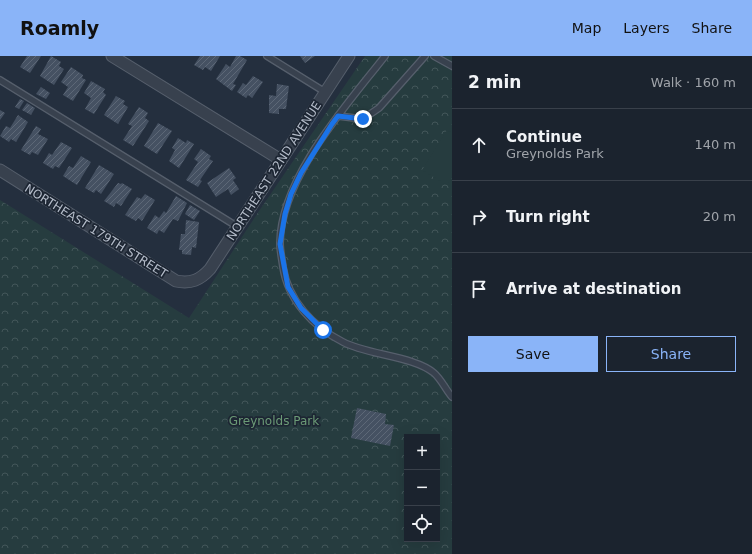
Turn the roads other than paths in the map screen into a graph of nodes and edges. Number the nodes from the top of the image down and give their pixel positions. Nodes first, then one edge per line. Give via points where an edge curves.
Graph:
1 (112, 56) edge
2 (267, 56) edge
3 (349, 56) edge
4 (385, 56) edge
5 (425, 56) edge
6 (434, 56) edge
7 (452, 66) edge
8 (0, 80) edge
9 (325, 92) junction
10 (338, 116) junction
11 (280, 160) junction
12 (0, 170) edge
13 (238, 227) junction
14 (194, 282) joint
15 (452, 397) edge

1 - 11 street
2 - 9 lane
3 - 9 street, NORTHEAST 22ND AVENUE
4 - 10 lane
5 - 10 lane via 379,108 363,119
6 - 7 lane
8 - 13 lane
9 - 11 street, NORTHEAST 22ND AVENUE
10 - 15 lane via 301,173 285,214 280,244 288,287 301,308 328,333 355,347 434,373
11 - 13 street, NORTHEAST 22ND AVENUE
12 - 14 street, NORTHEAST 179TH STREET via 176,281
13 - 14 street, NORTHEAST 22ND AVENUE via 210,269

